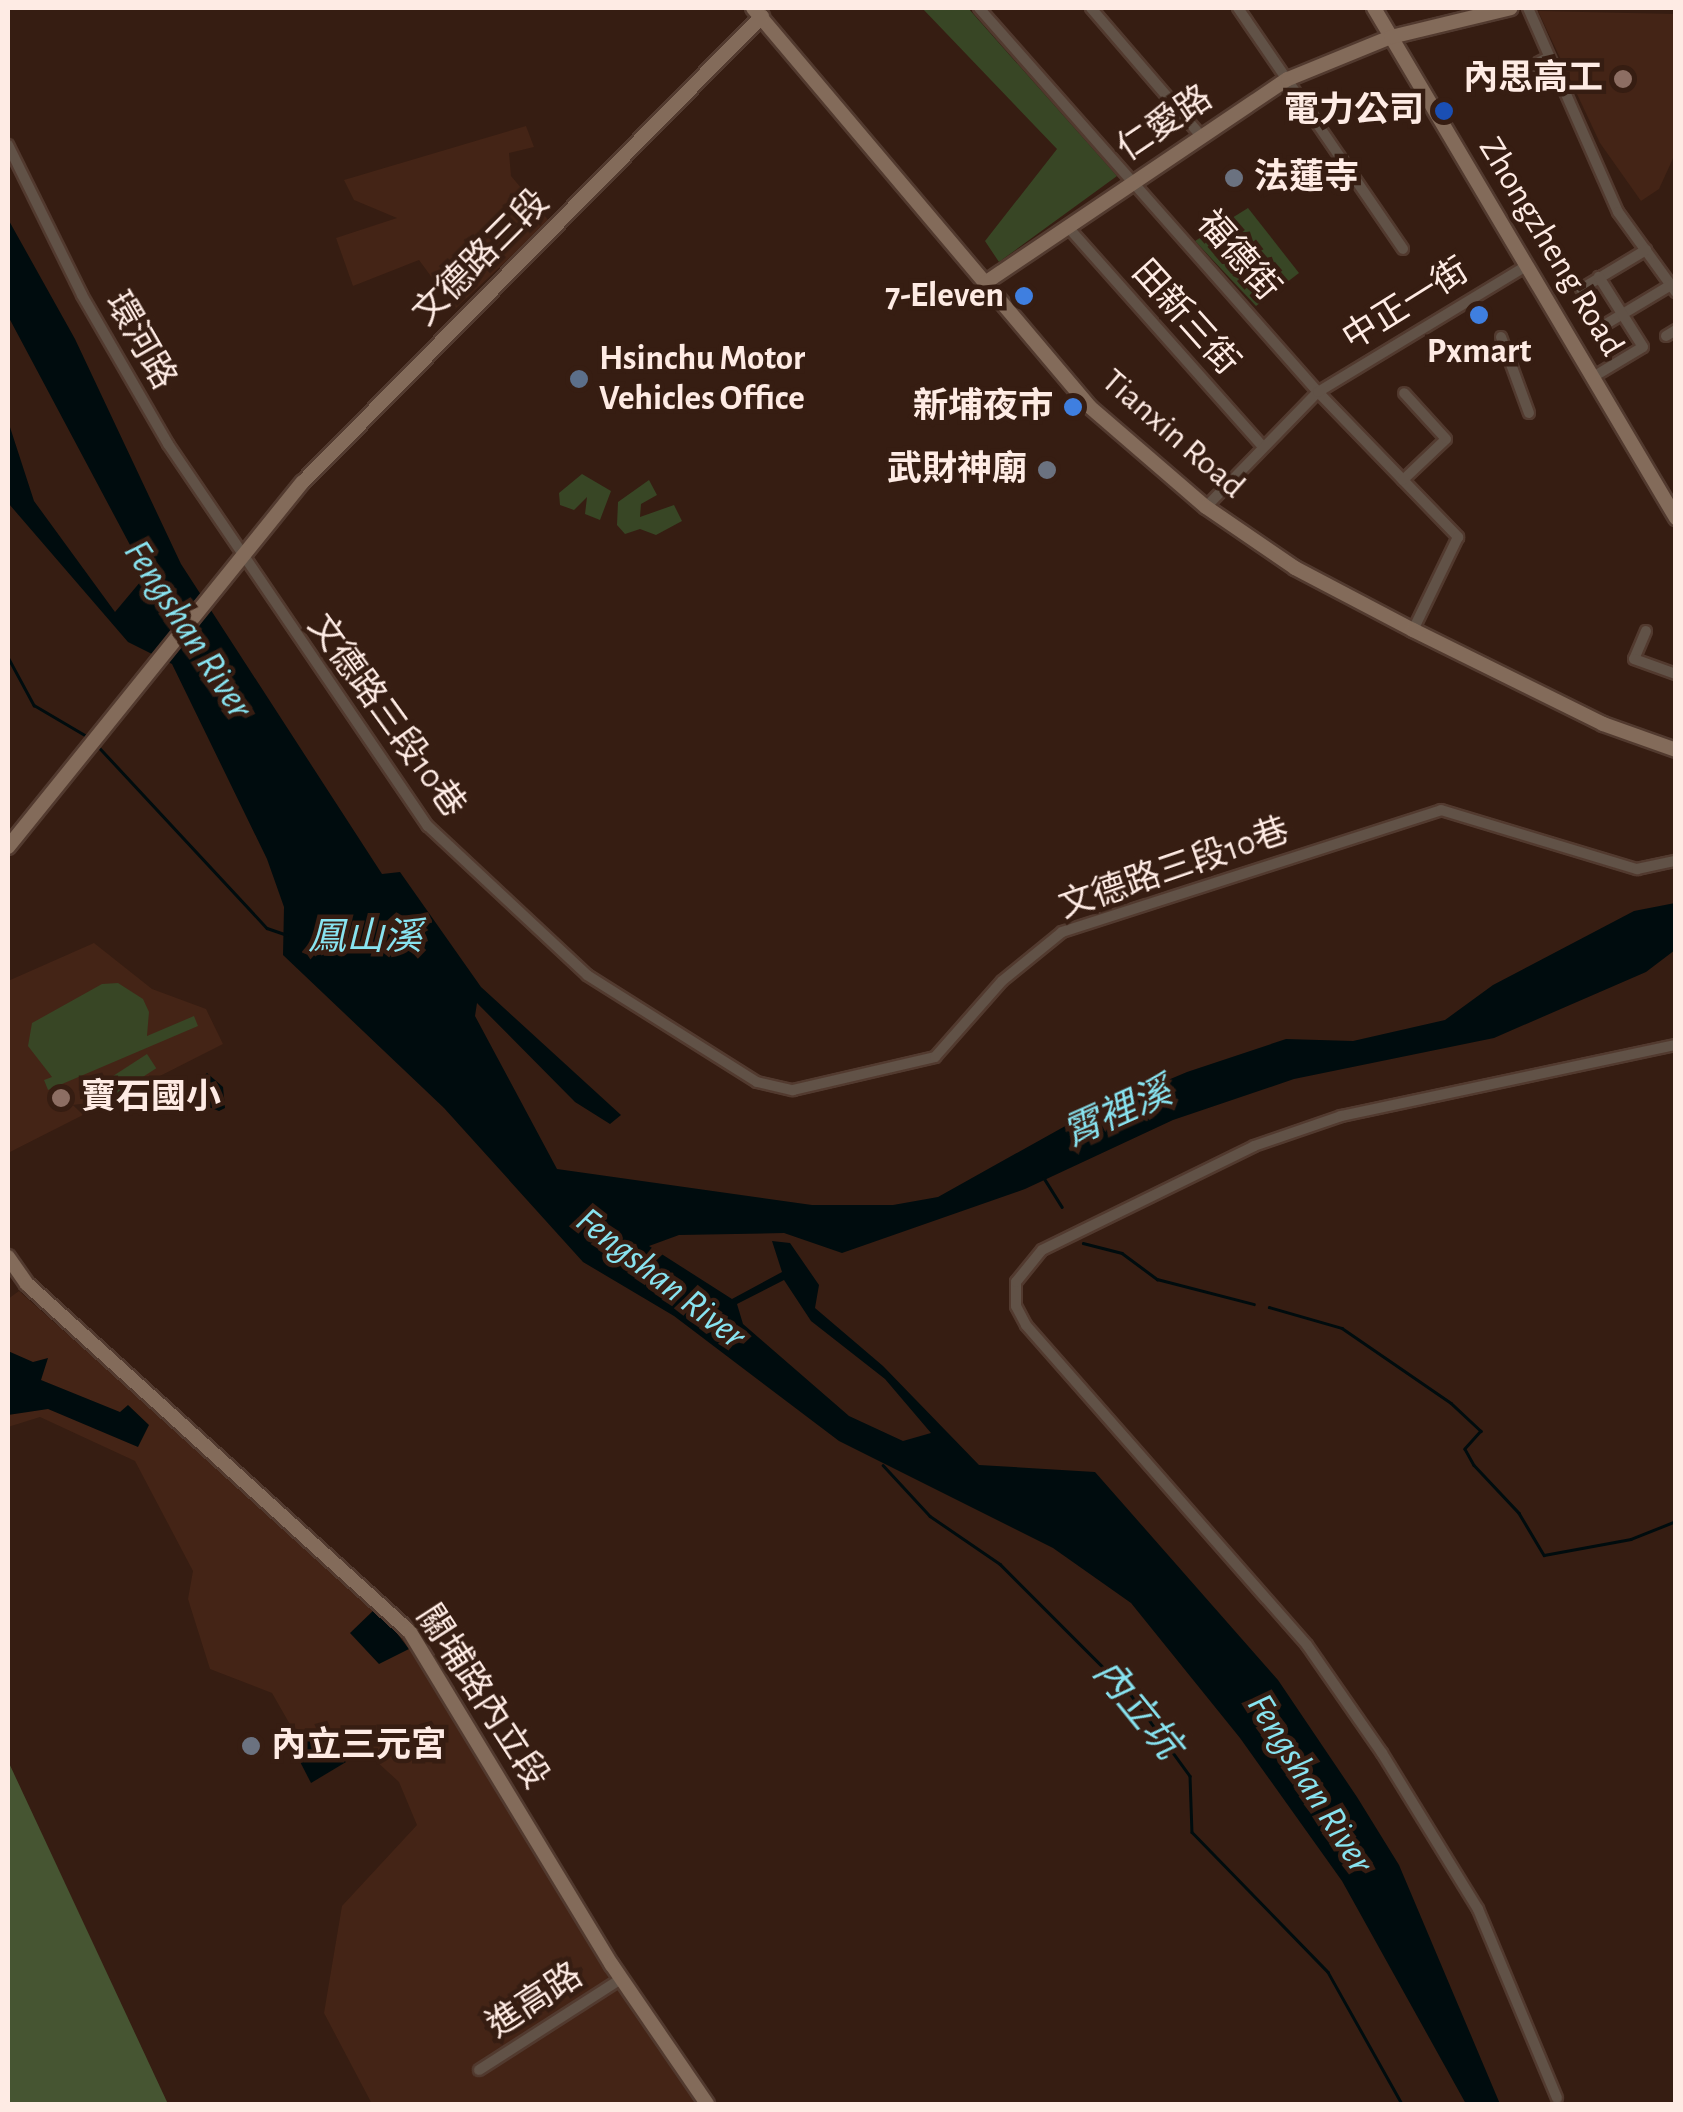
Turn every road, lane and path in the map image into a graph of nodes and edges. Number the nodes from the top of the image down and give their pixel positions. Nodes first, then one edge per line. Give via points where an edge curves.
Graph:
1 (979, 8) edge
2 (1091, 8) edge
3 (1238, 8) edge
4 (1374, 8) edge
5 (1512, 8) edge
6 (1528, 8) edge
7 (762, 10) edge
8 (1391, 37) junction
9 (1546, 58) junction
10 (1516, 74) dead end
11 (1288, 79) junction
12 (1201, 136) junction
13 (8, 145) edge
14 (1136, 179) junction
15 (1067, 226) junction
16 (1404, 249) dead end
17 (1646, 250) junction
18 (1524, 267) junction
19 (1600, 277) junction
20 (984, 283) junction
21 (1673, 288) edge
22 (1581, 290) dead end
23 (1622, 315) junction
24 (1606, 324) dead end
25 (1501, 337) dead end
26 (1593, 377) junction
27 (1318, 392) junction
28 (1404, 392) dead end
29 (1529, 413) dead end
30 (1262, 446) junction
31 (1404, 480) junction
32 (1206, 507) junction
33 (1676, 518) edge
34 (239, 556) junction
35 (1413, 630) junction
36 (1646, 631) dead end
37 (1676, 674) edge
38 (1676, 750) edge
39 (8, 847) edge
40 (1676, 861) edge
41 (1676, 1044) edge
42 (8, 1257) edge
43 (621, 1979) junction
44 (479, 2070) dead end
45 (1557, 2098) dead end
46 (707, 2104) edge

1 - 14 street, 福德街
2 - 12 street
3 - 11 street
4 - 8 main road, Zhongzheng Road
5 - 8 main road, 仁愛路
6 - 9 street
7 - 20 main road, Tianxin Road
7 - 34 main road, 文德路三段
8 - 11 main road, 仁愛路
8 - 18 main road, Zhongzheng Road
9 - 10 street
9 - 17 street via 1618,212
11 - 12 main road, 仁愛路
11 - 16 street
12 - 14 main road, 仁愛路
13 - 34 street, 環河路 via 82,295
14 - 15 main road, 仁愛路
14 - 27 street, 福德街
15 - 20 main road, 仁愛路
15 - 30 street, 田新三街
17 - 19 street
17 - 21 street
18 - 26 main road, Zhongzheng Road
18 - 27 street, 中正一街
19 - 22 street
19 - 23 street
20 - 32 main road, Tianxin Road via 1090,407
21 - 23 street
23 - 24 street
23 - 26 street via 1643,346
25 - 29 street
26 - 33 main road, Zhongzheng Road
27 - 30 street, 中正一街
27 - 31 street, 福德街
28 - 31 street via 1446,439
30 - 32 street, 中正一街
31 - 35 street, 福德街 via 1458,537
32 - 35 main road, Tianxin Road via 1294,568
34 - 39 main road, 文德路三段
34 - 40 street, 文德路三段10巷 via 428,826 587,975 757,1082 793,1090 934,1057 1002,980 1062,932 1441,810 1637,870
35 - 38 main road, Tianxin Road via 1603,724
36 - 37 street via 1634,659
41 - 45 street via 1341,1116 1254,1146 1042,1250 1016,1282 1016,1306 1026,1325 1307,1644 1382,1753 1478,1910
42 - 43 main road, 關埔路內立段 via 27,1284 410,1632
43 - 44 street, 進高路
43 - 46 main road, 關埔路內立段

